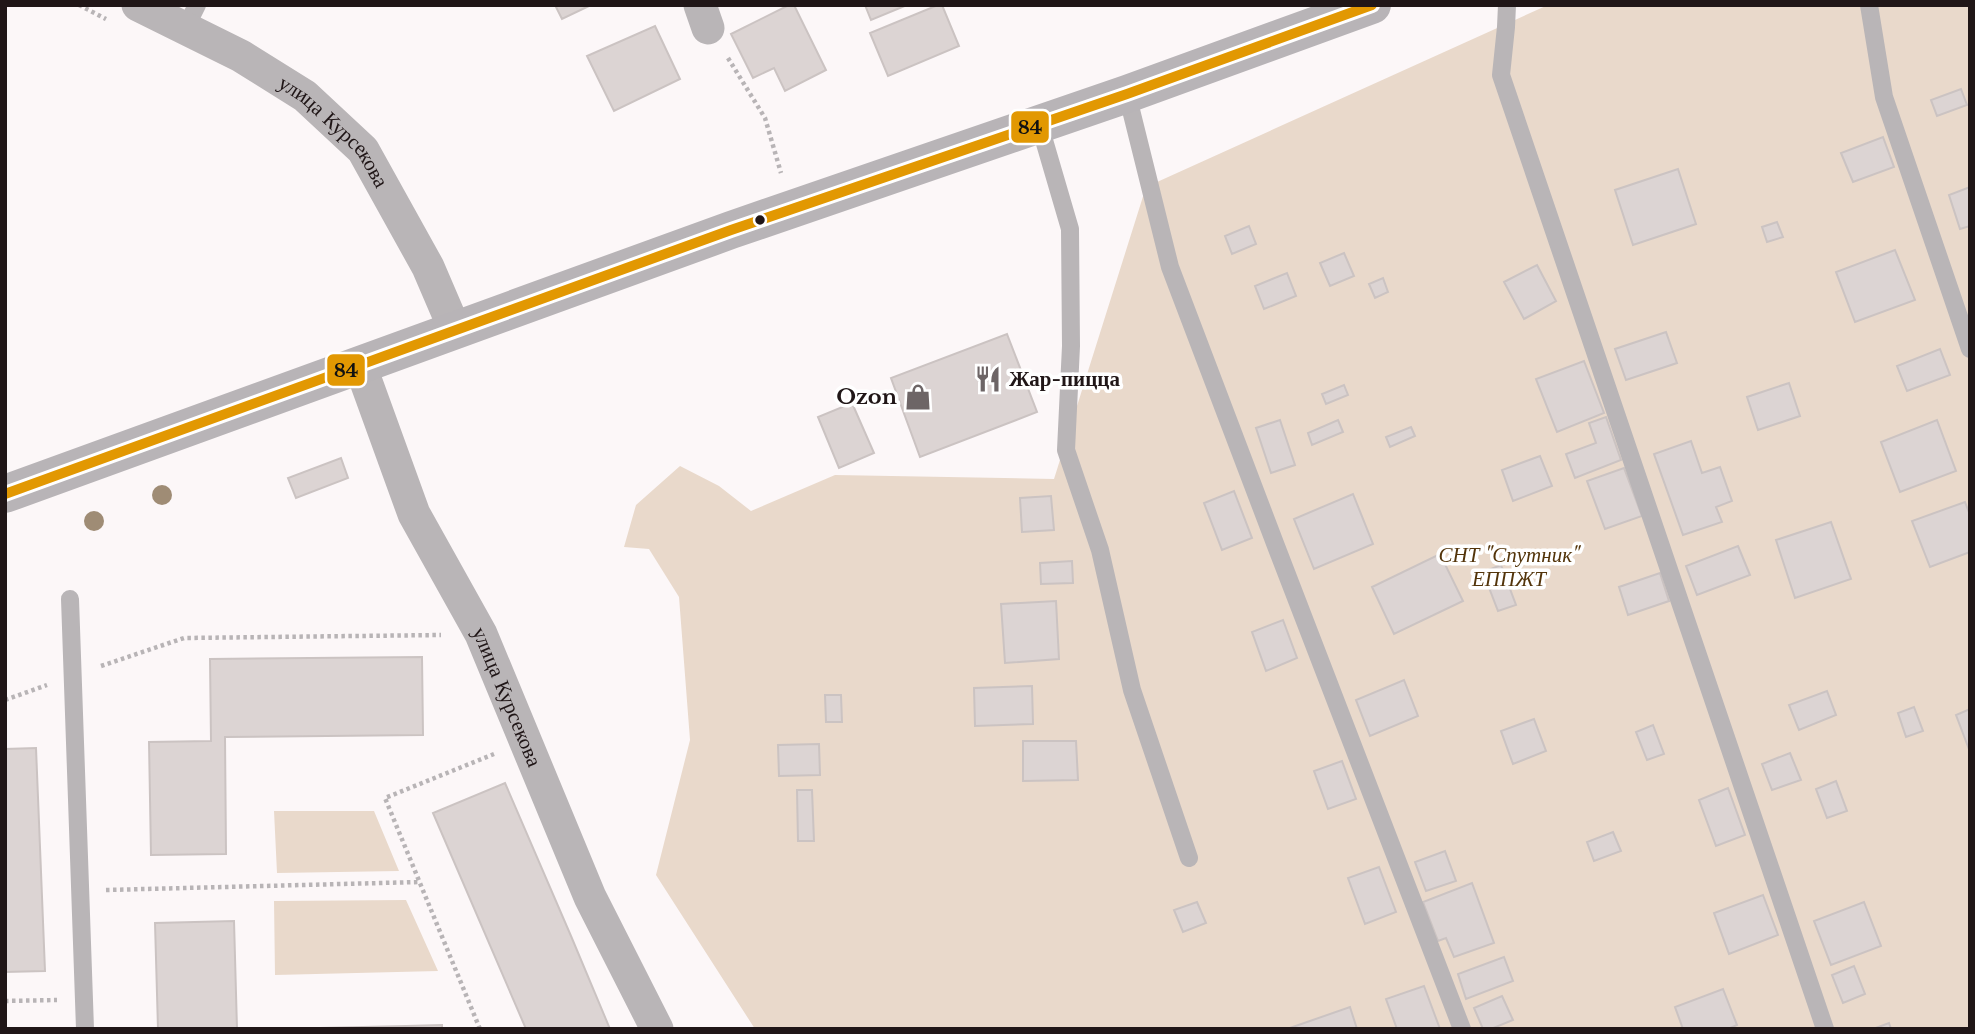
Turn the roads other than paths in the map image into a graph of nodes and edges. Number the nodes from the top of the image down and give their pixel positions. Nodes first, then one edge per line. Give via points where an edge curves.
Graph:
1 (138, 5) edge
2 (1372, 5) edge
3 (1507, 5) edge
4 (1869, 5) edge
5 (191, 17) edge
6 (1127, 94) junction
7 (1039, 123) junction
8 (455, 330) junction
9 (1970, 348) edge
10 (360, 365) junction
11 (5, 494) edge
12 (69, 599) dead end
13 (1189, 858) dead end
14 (85, 1029) edge
15 (657, 1029) edge
16 (1462, 1029) edge
17 (1825, 1029) edge

1 - 5 street, улица Курсекова
2 - 6 main road
3 - 17 lane via 1501,75
4 - 9 lane via 1884,97
5 - 8 street, улица Курсекова via 241,56 305,96 363,150 428,267
6 - 7 main road
6 - 16 lane via 1170,267
7 - 8 main road
7 - 13 lane via 1070,229 1066,450 1100,550 1132,690
8 - 10 main road
10 - 11 main road
10 - 15 street, улица Курсекова via 414,514 481,634 590,897
12 - 14 lane

